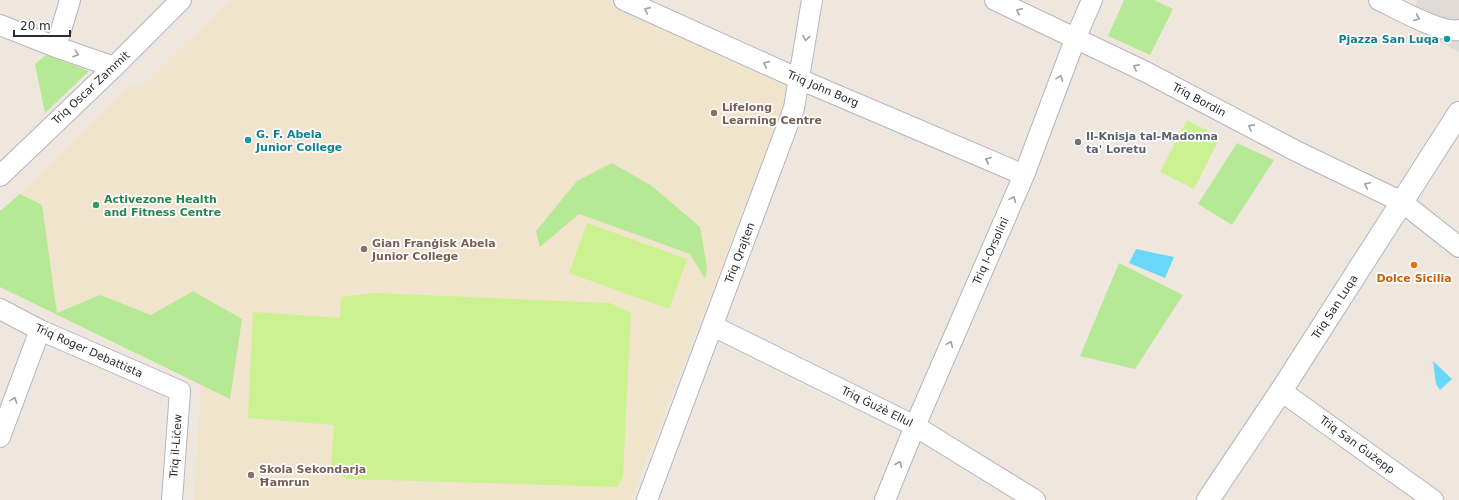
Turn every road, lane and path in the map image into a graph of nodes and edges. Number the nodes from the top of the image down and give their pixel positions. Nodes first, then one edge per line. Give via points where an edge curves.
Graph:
1 (70, 0) edge
2 (181, 0) edge
3 (624, 0) edge
4 (812, 0) edge
5 (995, 0) edge
6 (1092, 0) edge
7 (1379, 0) edge
8 (0, 25) edge
9 (1459, 30) edge
10 (1076, 37) junction
11 (56, 47) junction
12 (114, 67) junction
13 (799, 79) junction
14 (1459, 113) edge
15 (1024, 175) junction
16 (0, 176) edge
17 (1402, 202) junction
18 (1459, 247) edge
19 (0, 309) edge
20 (713, 326) junction
21 (40, 330) junction
22 (180, 391) joint
23 (1281, 391) junction
24 (915, 426) junction
25 (0, 436) edge
26 (172, 500) edge
27 (647, 500) edge
28 (885, 500) edge
29 (1035, 500) edge
30 (1208, 500) edge
31 (1433, 500) edge

1 - 11 street
2 - 12 street, Triq Oscar Zammit
13 -> 3 street, Triq John Borg
4 -> 13 street, Triq Qrajten
10 -> 5 street, Triq Bordin
6 - 10 street, Triq l-Orsolini
7 -> 9 street via 1441,28
8 - 11 street
15 -> 10 street, Triq l-Orsolini
17 -> 10 street, Triq Bordin via 1298,152
11 -> 12 street
12 - 16 street, Triq Oscar Zammit
15 -> 13 street, Triq John Borg
13 - 20 street, Triq Qrajten via 794,108
14 - 17 street, Triq San Luqa
24 -> 15 street, Triq l-Orsolini
17 - 18 street, Triq Bordin
17 - 23 street, Triq San Luqa
19 - 21 street, Triq Roger Debattista
20 - 24 street, Triq Ġużè Ellul
20 - 27 street, Triq Qrajten
21 - 22 street, Triq Roger Debattista
25 -> 21 street
22 - 26 street, Triq il-Liċew
23 - 30 street, Triq San Luqa
23 - 31 street, Triq San Ġużepp
28 -> 24 street, Triq l-Orsolini
24 - 29 street, Triq Ġużè Ellul

